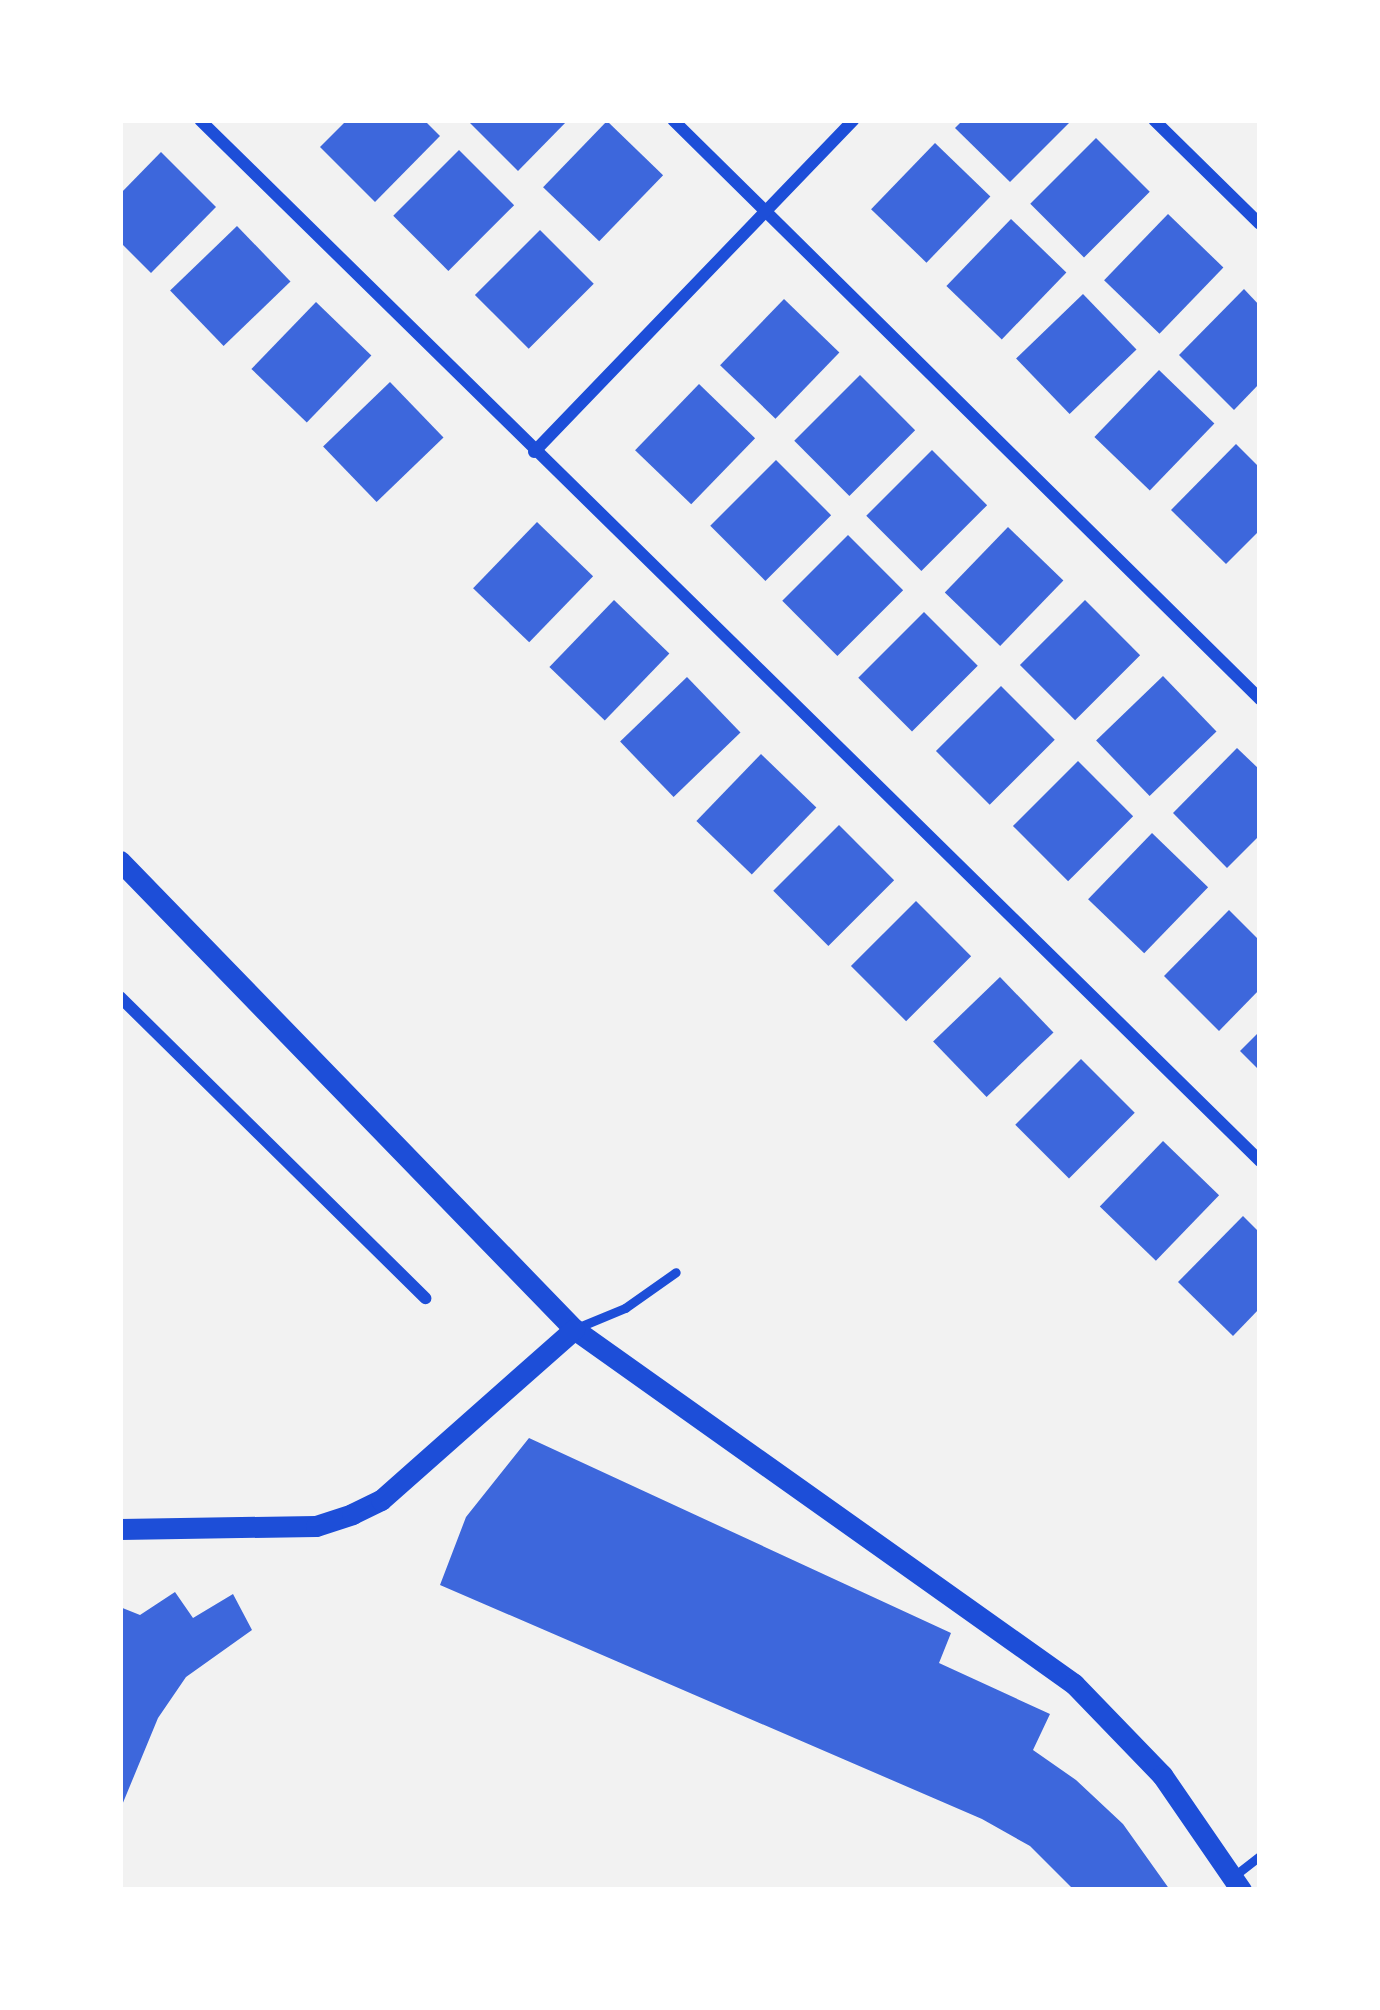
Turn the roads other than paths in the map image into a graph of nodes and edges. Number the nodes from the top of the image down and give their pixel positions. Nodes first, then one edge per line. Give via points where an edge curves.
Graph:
1 (200, 120) edge
2 (673, 120) edge
3 (854, 120) edge
4 (1154, 120) edge
5 (770, 212) junction
6 (1260, 224) edge
7 (534, 452) junction
8 (1260, 699) edge
9 (120, 861) edge
10 (120, 998) edge
11 (1260, 1161) edge
12 (676, 1271) dead end
13 (425, 1298) dead end
14 (574, 1329) junction
15 (120, 1529) edge
16 (1260, 1856) edge
17 (1238, 1883) edge

1 - 7 street
2 - 5 street
3 - 5 street
4 - 6 street
5 - 7 street
5 - 8 street
7 - 11 street
9 - 14 street
10 - 13 street
12 - 14 lane via 626,1308
14 - 15 street via 380,1500 352,1514 316,1526
14 - 17 street via 1074,1684 1162,1775
16 - 17 lane

